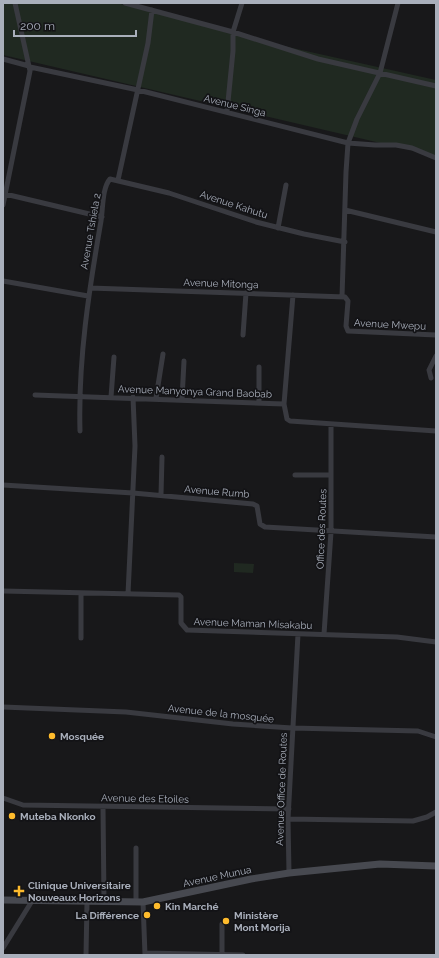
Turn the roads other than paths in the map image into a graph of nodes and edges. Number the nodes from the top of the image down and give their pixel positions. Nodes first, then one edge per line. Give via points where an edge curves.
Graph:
1 (15, 3) edge
2 (126, 3) edge
3 (242, 3) edge
4 (398, 3) edge
5 (136, 4) edge
6 (152, 10) junction
7 (233, 32) junction
8 (3, 59) edge
9 (29, 66) junction
10 (380, 73) junction
11 (436, 86) edge
12 (138, 90) junction
13 (226, 112) junction
14 (348, 142) junction
15 (436, 158) edge
16 (118, 180) junction
17 (286, 185) dead end
18 (5, 191) edge
19 (3, 205) edge
20 (345, 210) junction
21 (102, 217) junction
22 (278, 228) junction
23 (436, 232) edge
24 (345, 242) junction
25 (3, 281) edge
26 (90, 288) junction
27 (246, 293) junction
28 (293, 295) junction
29 (88, 296) junction
30 (342, 297) junction
31 (243, 335) dead end
32 (436, 335) edge
33 (163, 354) dead end
34 (436, 356) edge
35 (114, 357) dead end
36 (184, 361) dead end
37 (259, 367) dead end
38 (431, 378) dead end
39 (35, 395) dead end
40 (80, 397) junction
41 (111, 397) junction
42 (133, 397) junction
43 (156, 398) junction
44 (182, 399) junction
45 (259, 402) junction
46 (284, 404) junction
47 (331, 425) junction
48 (80, 431) dead end
49 (436, 431) edge
50 (162, 457) dead end
51 (295, 474) dead end
52 (331, 475) junction
53 (3, 485) edge
54 (133, 493) junction
55 (161, 496) junction
56 (331, 532) junction
57 (436, 538) edge
58 (3, 591) edge
59 (81, 593) junction
60 (128, 594) junction
61 (298, 634) junction
62 (324, 634) junction
63 (81, 638) dead end
64 (436, 642) edge
65 (3, 707) edge
66 (292, 728) junction
67 (436, 737) edge
68 (3, 798) edge
69 (103, 806) junction
70 (289, 810) junction
71 (436, 812) edge
72 (288, 819) junction
73 (136, 848) dead end
74 (436, 866) edge
75 (289, 873) junction
76 (3, 900) edge
77 (32, 901) junction
78 (88, 902) junction
79 (104, 902) junction
80 (140, 902) junction
81 (222, 924) dead end
82 (3, 948) edge
83 (145, 954) edge
84 (222, 954) edge
85 (86, 955) edge
86 (243, 955) edge

1 - 9 street
2 - 5 street
3 - 7 street
4 - 10 street
5 - 6 street
6 - 7 street
6 - 12 street
7 - 10 street via 318,59
7 - 13 street
8 - 9 street, Avenue Singa
9 - 12 street, Avenue Singa
9 - 18 street via 30,75
10 - 11 street
10 - 14 street
12 - 13 street, Avenue Singa
12 - 16 street
13 - 14 street, Avenue Singa
14 - 15 street, Avenue Singa via 396,145 412,148
14 - 20 street
16 - 21 street, Avenue Tshiela 2 via 108,181
16 - 22 street, Avenue Kahutu via 169,193
17 - 22 street
18 - 19 street
18 - 21 street
20 - 23 street
20 - 24 street
21 - 26 street, Avenue Tshiela 2
22 - 24 street, Avenue Kahutu
24 - 30 street
25 - 29 street
26 - 27 street, Avenue Mitonga
26 - 29 street, Avenue Tshiela 2
27 - 28 street, Avenue Mitonga
27 - 31 street
28 - 30 street, Avenue Mitonga
28 - 46 street
29 - 40 street, Avenue Tshiela 2
30 - 32 street, Avenue Mwepu via 347,298 348,303 348,331
33 - 43 street
34 - 38 street via 429,370
35 - 41 street
36 - 44 street
37 - 45 street
39 - 40 street, Avenue Manyonya Grand Baobab
40 - 41 street, Avenue Manyonya Grand Baobab
40 - 48 street, Avenue Tshiela 2
41 - 42 street, Avenue Manyonya Grand Baobab
42 - 43 street, Avenue Manyonya Grand Baobab
42 - 54 street
43 - 44 street, Avenue Manyonya Grand Baobab
44 - 45 street, Avenue Manyonya Grand Baobab
45 - 46 street, Avenue Manyonya Grand Baobab
46 - 47 street, Avenue Manyonya Grand Baobab via 288,420
47 - 49 street, Avenue Manyonya Grand Baobab
47 - 52 street, Office des Routes
50 - 55 street
51 - 52 street
52 - 56 street, Office des Routes
53 - 54 street, Avenue Rumb
54 - 55 street, Avenue Rumb
54 - 60 street
55 - 56 street, Avenue Rumb via 253,504 256,506 262,527
56 - 57 street, Avenue Rumb
56 - 62 street, Office des Routes
58 - 59 street, Avenue Maman Misakabu
59 - 60 street, Avenue Maman Misakabu
59 - 63 street
60 - 61 street, Avenue Maman Misakabu via 180,595 181,623 187,630
61 - 62 street, Avenue Maman Misakabu
61 - 66 street, Avenue Office de Routes
62 - 64 street, Avenue Maman Misakabu via 397,637
65 - 66 street, Avenue de la mosquée via 126,712
66 - 67 street, Avenue de la mosquée via 418,731
66 - 70 street, Avenue Office de Routes
68 - 69 street, Avenue des Etoiles via 23,805
69 - 70 street, Avenue des Etoiles
69 - 79 street
70 - 72 street, Avenue Office de Routes
71 - 72 street via 413,821
72 - 75 street, Avenue Office de Routes
73 - 80 street
74 - 75 main road, Avenue Munua via 380,864
75 - 80 main road, Avenue Munua
76 - 77 main road, Avenue Munua
77 - 78 main road, Avenue Munua
77 - 82 street
78 - 79 main road, Avenue Munua
78 - 85 street
79 - 80 main road, Avenue Munua
80 - 83 street
81 - 84 street
83 - 84 street
84 - 86 street

